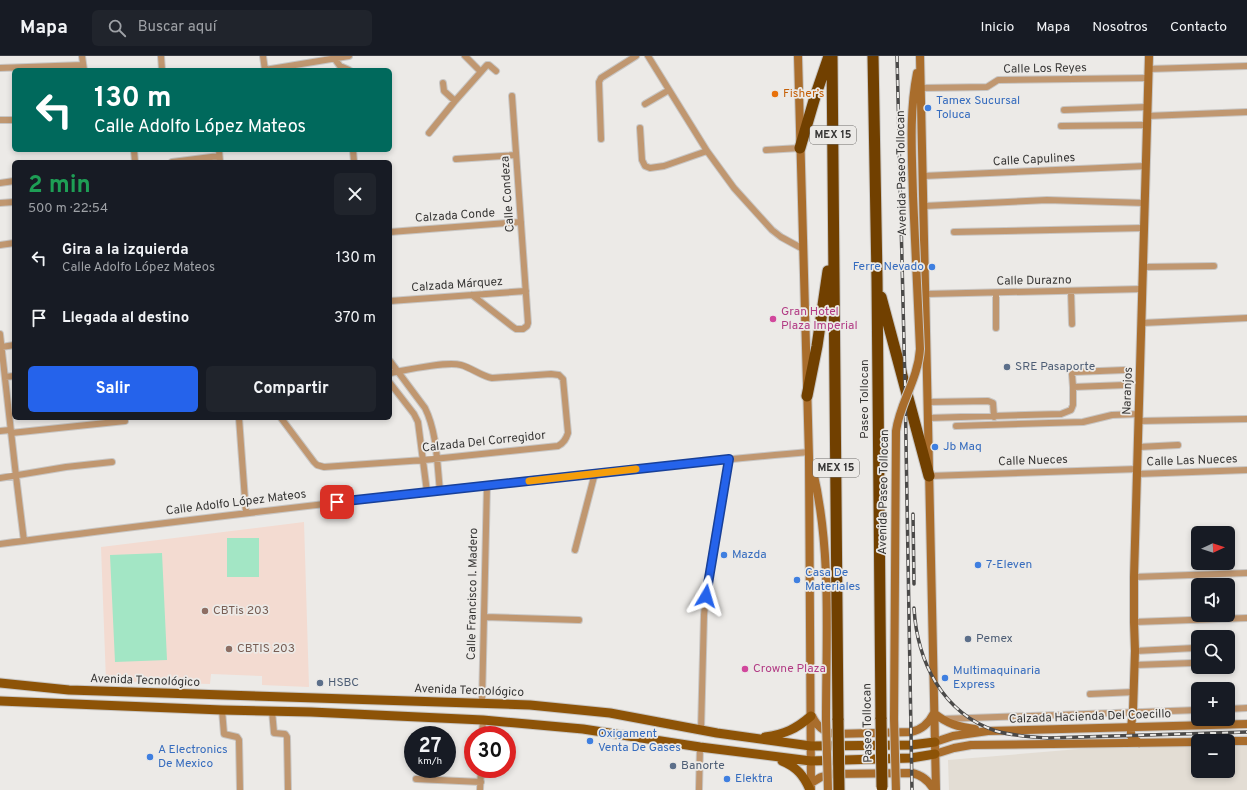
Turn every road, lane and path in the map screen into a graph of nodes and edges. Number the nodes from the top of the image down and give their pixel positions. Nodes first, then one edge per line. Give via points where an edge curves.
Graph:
1 (82, 56) edge
2 (161, 56) edge
3 (264, 56) edge
4 (349, 56) edge
5 (465, 56) edge
6 (636, 56) edge
7 (648, 56) edge
8 (798, 56) edge
9 (829, 56) edge
10 (832, 56) edge
11 (873, 56) edge
12 (920, 56) edge
13 (1149, 56) edge
14 (334, 58) junction
15 (1247, 66) edge
16 (0, 68) edge
17 (84, 68) edge
18 (162, 68) edge
19 (265, 68) edge
20 (276, 68) edge
21 (344, 68) edge
22 (349, 68) edge
23 (1148, 69) junction
24 (496, 71) dead end
25 (481, 72) junction
26 (1148, 78) junction
27 (442, 83) dead end
28 (921, 88) junction
29 (668, 90) junction
30 (512, 96) dead end
31 (455, 101) junction
32 (645, 104) dead end
33 (1064, 110) dead end
34 (1147, 112) junction
35 (1247, 112) edge
36 (0, 120) edge
37 (12, 120) edge
38 (1147, 125) junction
39 (1061, 126) dead end
40 (640, 128) dead end
41 (429, 133) dead end
42 (600, 139) dead end
43 (800, 148) junction
44 (766, 150) dead end
45 (707, 152) junction
46 (516, 155) junction
47 (219, 156) edge
48 (456, 159) dead end
49 (188, 160) edge
50 (1146, 166) junction
51 (923, 176) junction
52 (12, 181) edge
53 (0, 183) edge
54 (12, 202) edge
55 (1145, 203) junction
56 (0, 204) edge
57 (924, 206) junction
58 (833, 215) junction
59 (521, 222) junction
60 (1144, 228) junction
61 (392, 232) edge
62 (954, 232) dead end
63 (12, 243) edge
64 (0, 245) edge
65 (803, 249) junction
66 (1214, 266) dead end
67 (1143, 267) junction
68 (877, 278) junction
69 (1142, 289) junction
70 (526, 291) junction
71 (1071, 291) junction
72 (996, 292) junction
73 (926, 294) junction
74 (472, 295) junction
75 (392, 301) edge
76 (1247, 318) edge
77 (1142, 323) junction
78 (1072, 324) dead end
79 (996, 328) dead end
80 (0, 334) edge
81 (12, 345) edge
82 (2, 347) junction
83 (392, 364) edge
84 (1125, 370) dead end
85 (398, 371) junction
86 (392, 372) edge
87 (12, 376) edge
88 (5, 377) junction
89 (1126, 385) dead end
90 (392, 386) edge
91 (1073, 387) junction
92 (807, 396) junction
93 (928, 402) junction
94 (994, 417) junction
95 (928, 418) junction
96 (1139, 418) junction
97 (1247, 419) edge
98 (239, 420) edge
99 (282, 420) edge
100 (125, 421) dead end
101 (956, 426) dead end
102 (0, 431) edge
103 (11, 432) junction
104 (1178, 445) dead end
105 (1139, 446) junction
106 (809, 454) junction
107 (437, 458) junction
108 (729, 459) junction
109 (424, 460) junction
110 (112, 462) dead end
111 (1247, 470) edge
112 (1138, 472) junction
113 (595, 473) junction
114 (16, 476) junction
115 (929, 476) junction
116 (0, 478) edge
117 (487, 485) junction
118 (440, 491) junction
119 (428, 492) junction
120 (246, 513) junction
121 (24, 541) junction
122 (0, 544) edge
123 (576, 550) dead end
124 (1247, 573) edge
125 (1134, 577) junction
126 (484, 617) junction
127 (1247, 618) edge
128 (578, 620) dead end
129 (1134, 622) junction
130 (1191, 648) edge
131 (1135, 651) junction
132 (1191, 664) edge
133 (1135, 665) junction
134 (0, 683) edge
135 (28, 686) junction
136 (1134, 692) junction
137 (1090, 694) dead end
138 (372, 699) junction
139 (0, 701) edge
140 (27, 703) junction
141 (482, 703) junction
142 (1247, 708) edge
143 (1235, 709) edge
144 (222, 710) junction
145 (1191, 710) edge
146 (272, 711) junction
147 (1134, 712) junction
148 (371, 715) junction
149 (811, 716) junction
150 (937, 716) junction
151 (483, 720) junction
152 (1247, 724) edge
153 (673, 725) junction
154 (483, 726) edge
155 (1131, 727) junction
156 (701, 730) junction
157 (988, 731) junction
158 (1008, 731) junction
159 (756, 739) junction
160 (1235, 741) edge
161 (1247, 741) edge
162 (670, 742) junction
163 (935, 742) junction
164 (1191, 742) edge
165 (1139, 743) junction
166 (1008, 744) junction
167 (811, 746) junction
168 (700, 747) junction
169 (935, 754) junction
170 (772, 757) junction
171 (811, 762) junction
172 (481, 778) edge
173 (416, 779) dead end
174 (481, 782) junction
175 (811, 788) edge
176 (882, 788) edge
177 (240, 790) edge
178 (288, 790) edge
179 (480, 790) edge
180 (699, 790) edge
181 (828, 790) edge
182 (840, 790) edge
183 (896, 790) edge
184 (935, 790) edge

1 - 17 street
2 - 18 street
3 - 19 street
4 - 14 street
4 - 22 street
5 - 25 street
6 - 42 street via 601,78 599,82
7 - 29 street
8 - 43 main road
9 - 43 highway
10 - 58 highway, MEX 15
11 - 68 highway, Paseo Tollocan / MEX 15
12 - 28 main road, Avenida Paseo Tollocan
12 - 183 main road, Avenida Paseo Tollocan, bridge via 912,104 920,349 916,374 900,411 896,432
13 - 23 main road, Naranjos
14 - 20 street
14 - 21 street
15 - 23 street
16 - 17 street
23 - 26 main road, Naranjos
24 - 25 street via 487,65
25 - 31 street
26 - 28 street, Calle Los Reyes via 998,80 987,87
26 - 34 main road, Naranjos
27 - 31 street via 444,91
28 - 51 main road, Avenida Paseo Tollocan
29 - 32 street
29 - 45 street
30 - 46 street, Calle Condeza
31 - 41 street
33 - 34 street
34 - 35 street
34 - 38 main road, Naranjos
36 - 37 street
38 - 39 street
38 - 50 main road, Naranjos
40 - 45 street via 642,160 645,166 654,169
43 - 44 street
43 - 65 main road
45 - 65 street via 764,222 781,237
46 - 48 street
46 - 59 street, Calle Condeza
47 - 49 street
50 - 51 street, Calle Capulines
50 - 55 main road, Naranjos
51 - 57 main road, Avenida Paseo Tollocan
52 - 53 street
54 - 56 street
55 - 57 street via 1047,200
55 - 60 main road, Naranjos
57 - 73 main road, Avenida Paseo Tollocan
58 - 92 highway via 816,357
58 - 182 highway, MEX 15, bridge
59 - 61 street, Calzada Conde
59 - 70 street, Calle Condeza
60 - 62 street
60 - 67 main road, Naranjos
63 - 64 street
65 - 92 main road
66 - 67 street
67 - 69 main road, Naranjos
68 - 115 highway
68 - 176 highway, Paseo Tollocan / MEX 15, bridge
69 - 71 street, Calle Durazno
69 - 77 main road, Naranjos
70 - 74 street, Calzada Márquez
70 - 74 street, Calle Condeza via 528,323 523,329 513,327
71 - 72 street, Calle Durazno
71 - 78 street
72 - 73 street, Calle Durazno
72 - 79 street
73 - 93 main road, Avenida Paseo Tollocan
74 - 75 street, Calzada Márquez
76 - 77 street
77 - 96 main road, Naranjos
80 - 82 street
81 - 82 street
82 - 88 street
83 - 85 street
84 - 91 street via 1074,372
85 - 86 street, Calzada Del Corregidor
85 - 107 street via 429,416
85 - 107 street, Calzada Del Corregidor via 453,364 492,378 555,374 563,379 568,433 561,445
87 - 88 street
88 - 103 street
89 - 91 street
90 - 109 street via 418,422
91 - 94 street via 1073,405 1066,413
92 - 106 main road
93 - 94 street via 988,401 993,403
93 - 95 main road, Avenida Paseo Tollocan
94 - 95 street
95 - 115 main road, Avenida Paseo Tollocan
96 - 97 street
96 - 101 street via 1112,415 1083,422
96 - 105 main road, Naranjos
98 - 120 street
99 - 109 street, Calzada Del Corregidor via 314,462 320,466
100 - 103 street
102 - 103 street
103 - 114 street
104 - 105 street
105 - 112 main road, Naranjos
106 - 108 street, Calle Adolfo López Mateos
106 - 149 main road
106 - 181 main road, bridge via 818,497 826,561
107 - 109 street, Calzada Del Corregidor
107 - 118 street
108 - 113 street, Calle Adolfo López Mateos
108 - 156 street via 707,585
109 - 119 street
110 - 114 street
111 - 112 street, Calle Las Nueces
112 - 115 street, Calle Nueces
112 - 125 main road, Naranjos
113 - 117 street, Calle Adolfo López Mateos
113 - 123 street
114 - 116 street
114 - 121 street
115 - 150 main road, Avenida Paseo Tollocan
117 - 118 street, Calle Adolfo López Mateos
117 - 126 street, Calle Francisco I. Madero
118 - 119 street, Calle Adolfo López Mateos
119 - 120 street, Calle Adolfo López Mateos
120 - 121 street, Calle Adolfo López Mateos
121 - 122 street, Calle Adolfo López Mateos
124 - 125 street
125 - 129 main road, Naranjos
126 - 128 street
126 - 141 street, Calle Francisco I. Madero
127 - 129 street
129 - 131 main road, Naranjos
130 - 131 street
131 - 133 main road, Naranjos
132 - 133 street
133 - 136 main road, Naranjos
134 - 135 main road, Avenida Tecnológico
135 - 138 main road, Avenida Tecnológico via 248,697
135 - 140 main road
136 - 137 street
136 - 147 main road, Naranjos
138 - 141 main road, Avenida Tecnológico
138 - 148 main road
139 - 140 main road
140 - 144 main road
141 - 153 main road, Avenida Tecnológico via 610,713
142 - 143 street
144 - 146 main road
144 - 177 street via 224,734 237,737 239,740
145 - 147 street
146 - 148 main road
146 - 178 street via 274,733 285,734 287,737
147 - 150 street
147 - 155 main road, Naranjos
148 - 151 main road
149 - 150 main road via 824,731 835,734 916,731
149 - 159 main road via 787,732
149 - 167 main road
150 - 157 main road via 951,725
150 - 163 main road, Avenida Paseo Tollocan
151 - 154 street
151 - 162 main road via 583,729
152 - 155 main road, Calzada Hacienda Del Coecillo
153 - 156 main road, Avenida Tecnológico
153 - 162 main road
155 - 158 main road, Calzada Hacienda Del Coecillo
155 - 165 main road via 1131,736
156 - 159 main road, Avenida Tecnológico
157 - 158 main road, Calzada Hacienda Del Coecillo
157 - 163 main road, Calzada Hacienda Del Coecillo via 953,736
158 - 166 main road
159 - 167 main road, Avenida Tecnológico
160 - 161 main road
162 - 168 main road
163 - 167 main road, Avenida Tecnológico via 911,745
163 - 169 main road, Avenida Paseo Tollocan
164 - 165 main road, Calzada Hacienda Del Coecillo
165 - 166 main road, Calzada Hacienda Del Coecillo
166 - 169 main road, Calzada Hacienda Del Coecillo via 971,744
167 - 171 main road
168 - 170 main road
168 - 180 street
169 - 171 main road via 911,758
169 - 184 main road, Avenida Paseo Tollocan
170 - 171 main road
170 - 175 main road via 791,765
171 - 175 main road
172 - 174 street
173 - 174 street
174 - 179 street
175 - 184 main road via 821,777 832,774 912,773 922,777

